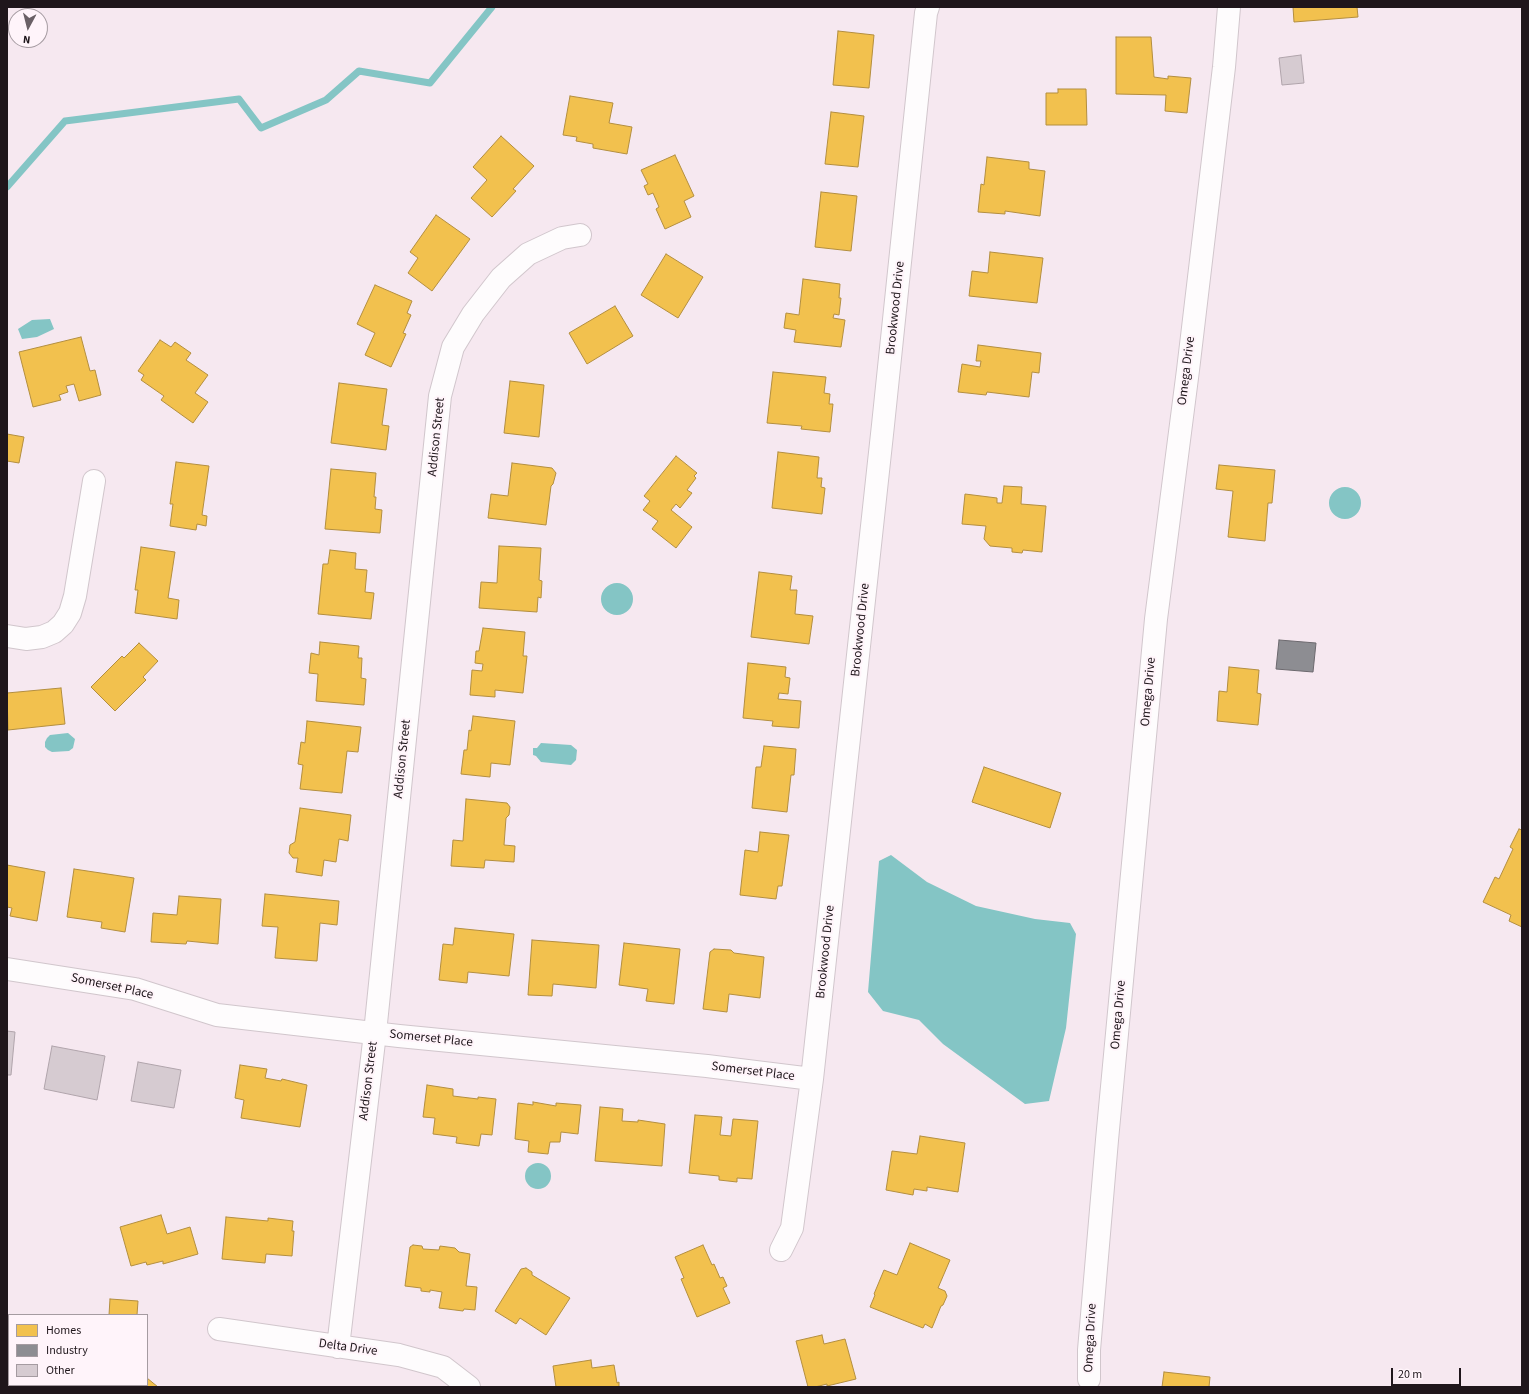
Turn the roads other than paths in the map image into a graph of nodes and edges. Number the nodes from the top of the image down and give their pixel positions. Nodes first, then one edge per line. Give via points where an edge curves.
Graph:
1 (928, 7) edge
2 (1229, 7) edge
3 (580, 235) dead end
4 (94, 481) dead end
5 (7, 636) edge
6 (7, 970) edge
7 (375, 1033) junction
8 (812, 1079) junction
9 (781, 1250) dead end
10 (219, 1328) dead end
11 (338, 1347) junction
12 (1089, 1380) dead end
13 (469, 1387) edge

1 - 8 street, Brookwood Drive
2 - 12 street, Omega Drive via 1189,362 1156,619 1106,1155 1089,1350
3 - 7 street, Addison Street via 562,238 528,254 501,278 473,314 453,347 440,396
4 - 5 street via 70,613 54,632 42,637
6 - 7 street, Somerset Place via 135,989 217,1015
7 - 8 street, Somerset Place
7 - 11 street, Addison Street
8 - 9 street, Brookwood Drive via 792,1228
10 - 11 street, Delta Drive
11 - 13 street, Delta Drive via 399,1355 443,1367

